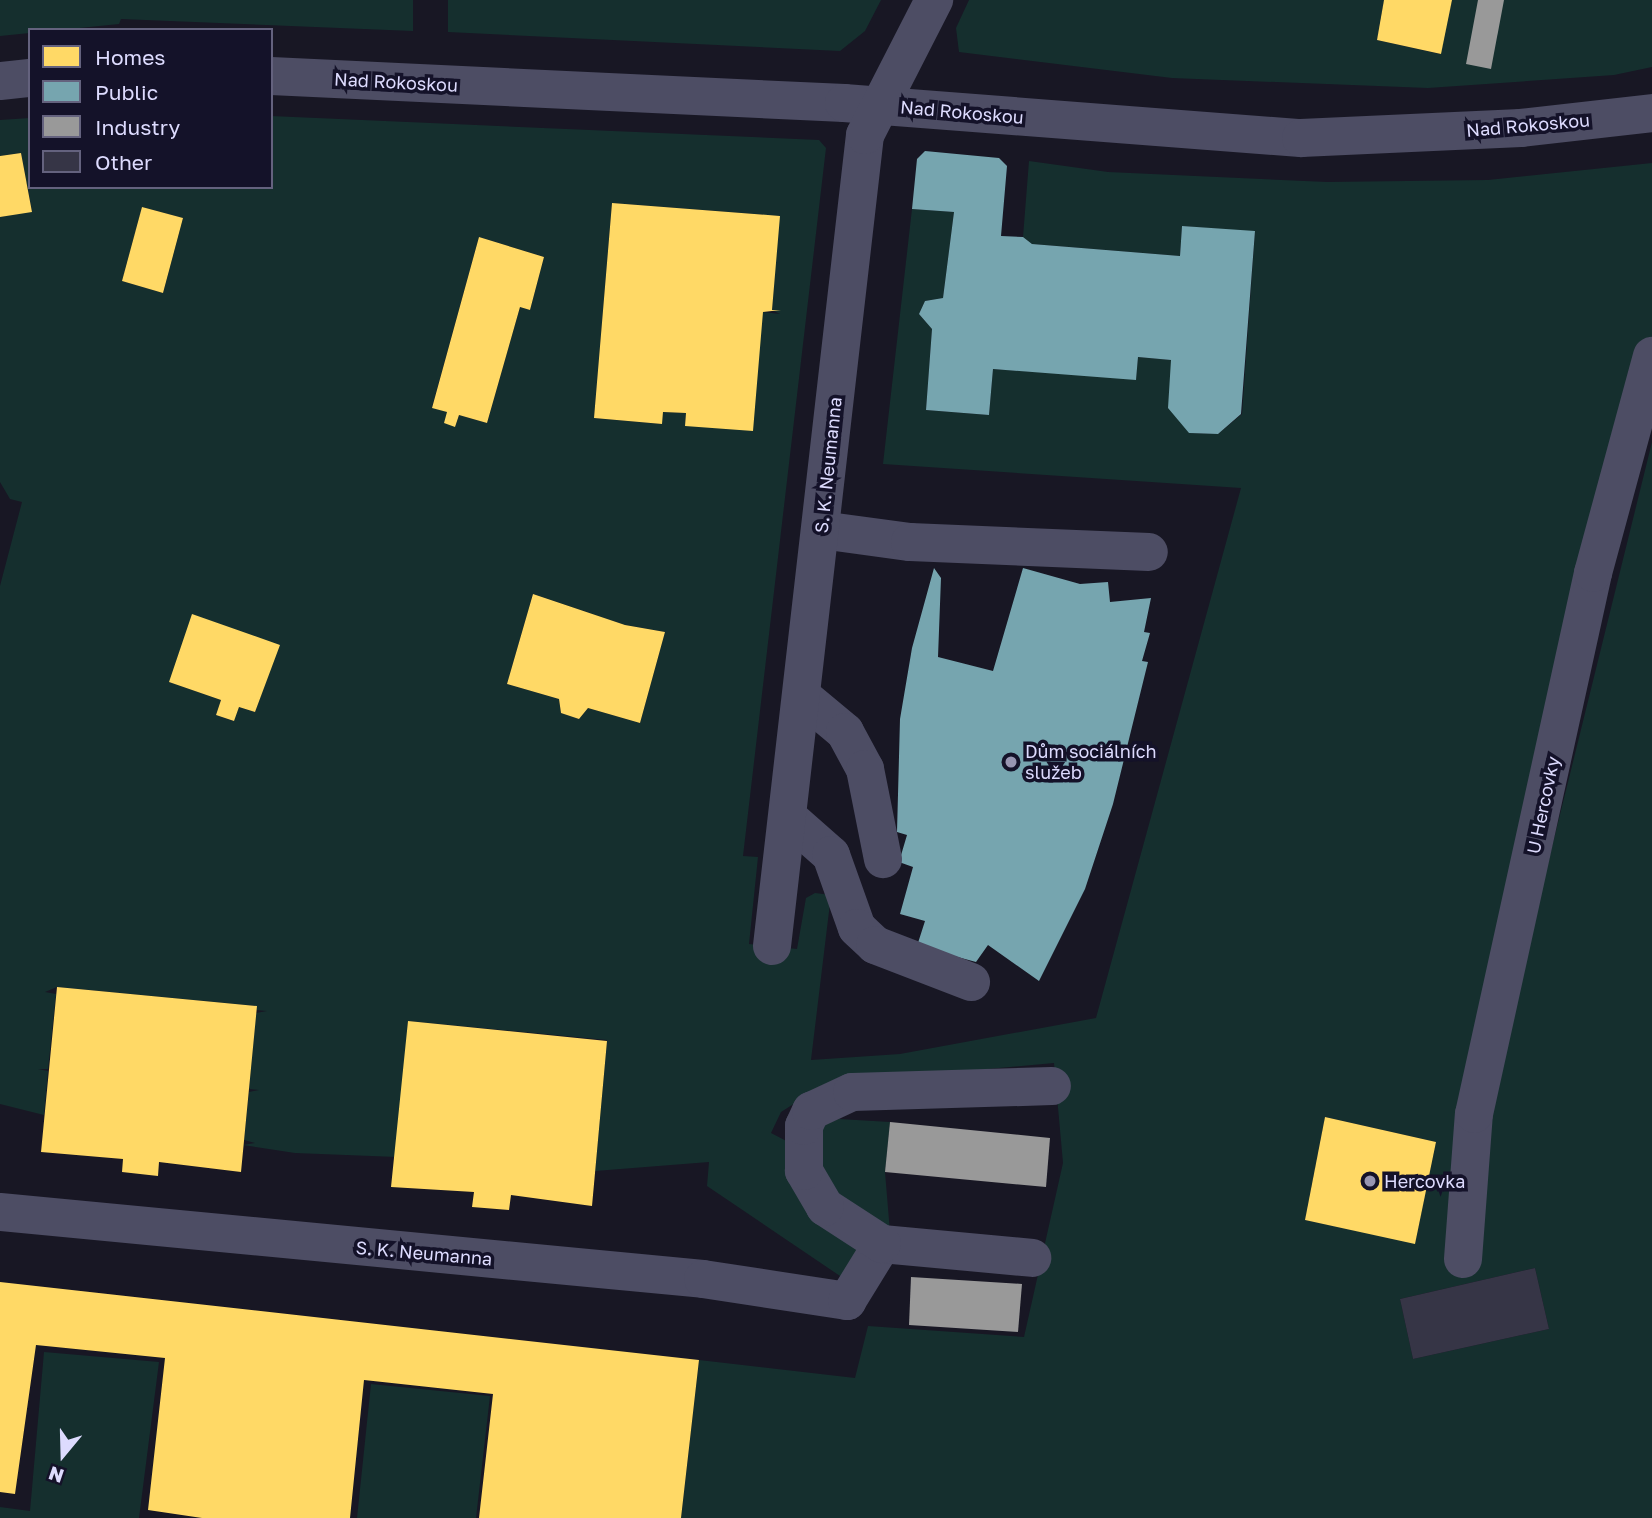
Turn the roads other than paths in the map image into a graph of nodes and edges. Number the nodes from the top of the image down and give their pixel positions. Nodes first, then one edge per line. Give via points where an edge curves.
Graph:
1 (934, 0) edge
2 (273, 76) edge
3 (28, 78) edge
4 (0, 81) edge
5 (879, 105) junction
6 (1652, 113) edge
7 (1652, 356) edge
8 (821, 530) junction
9 (1149, 552) dead end
10 (802, 696) junction
11 (789, 818) junction
12 (883, 859) dead end
13 (772, 946) dead end
14 (971, 982) dead end
15 (1052, 1086) dead end
16 (0, 1212) edge
17 (882, 1244) junction
18 (1032, 1258) dead end
19 (1463, 1259) dead end

1 - 5 street, S. K. Neumanna
2 - 5 street, Nad Rokoskou
3 - 4 street
5 - 6 street, Nad Rokoskou via 1301,138 1521,128
5 - 8 street, S. K. Neumanna via 865,135
7 - 19 street, U Hercovky via 1593,573 1474,1114
8 - 9 street via 910,542
8 - 10 street, S. K. Neumanna
10 - 11 street, S. K. Neumanna
10 - 12 street via 845,732 865,769
11 - 13 street, S. K. Neumanna
11 - 14 street via 831,855 858,928 874,945
15 - 17 street via 852,1092 811,1111 804,1126 804,1171 825,1207
16 - 17 street, S. K. Neumanna via 703,1279 847,1301
17 - 18 street

